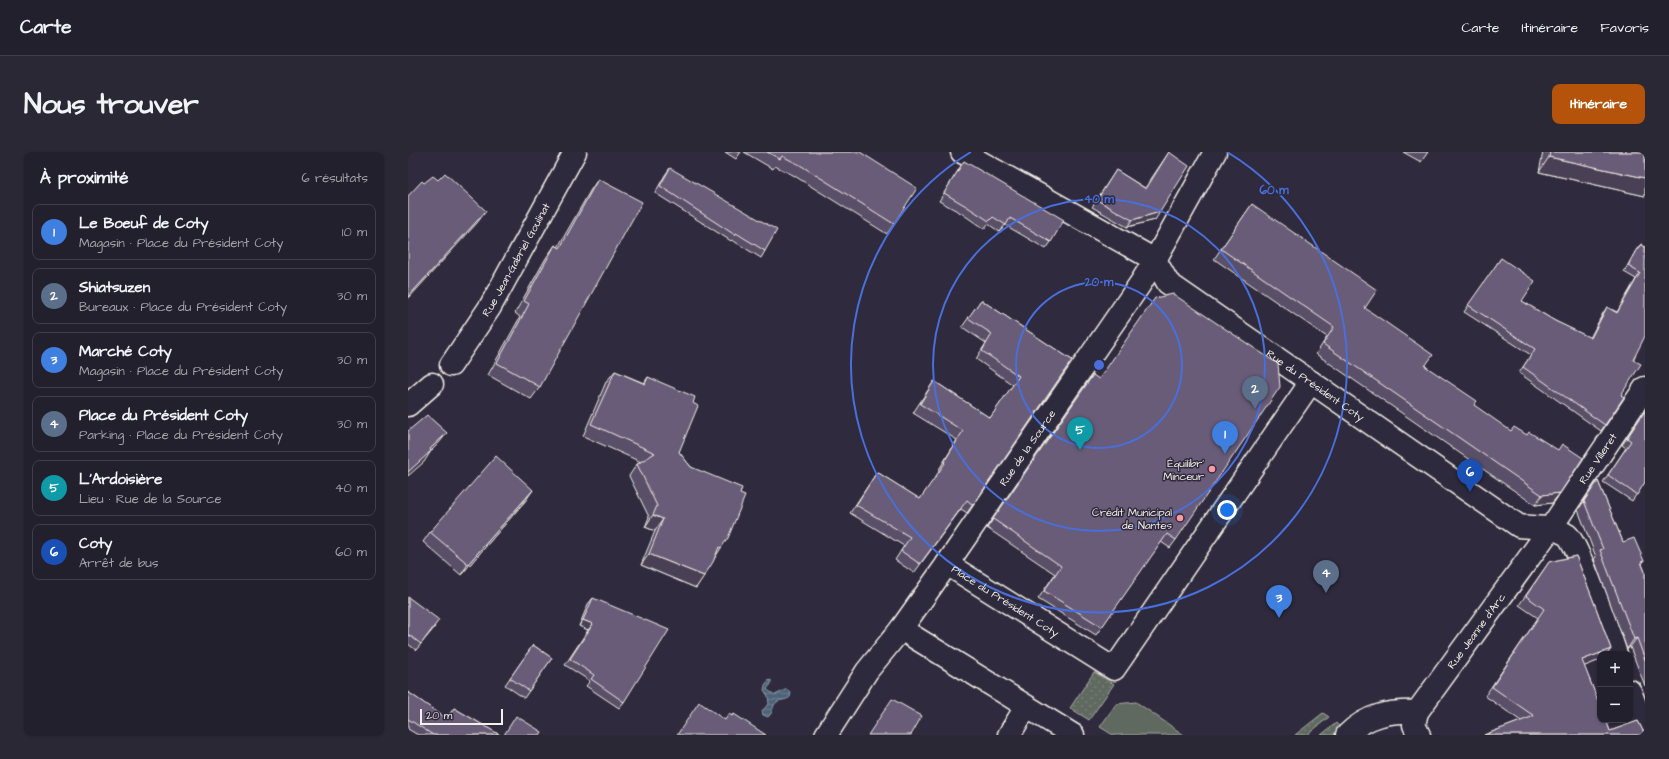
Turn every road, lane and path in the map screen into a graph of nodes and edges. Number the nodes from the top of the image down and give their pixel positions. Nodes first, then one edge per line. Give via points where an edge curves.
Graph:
1 (575, 152) edge
2 (962, 152) edge
3 (1216, 152) edge
4 (1155, 260) junction
5 (451, 365) dead end
6 (1311, 382) junction
7 (432, 384) dead end
8 (1645, 388) edge
9 (408, 405) edge
10 (1550, 529) junction
11 (947, 564) junction
12 (900, 629) junction
13 (1615, 651) edge
14 (1633, 699) edge
15 (1026, 707) junction
16 (1417, 712) junction
17 (1645, 731) edge
18 (826, 735) edge
19 (1009, 735) edge
20 (1073, 735) edge
21 (1347, 735) edge
22 (1419, 735) edge

1 - 5 street, Rue Jean-Gabriel Goulinat via 490,307
2 - 4 street
3 - 4 street, Rue de la Source
4 - 6 street, Rue du Président Coty via 1168,282
4 - 11 street, Rue de la Source
6 - 10 street, Rue du Président Coty via 1519,526
6 - 11 street, Place du Président Coty via 1114,669
7 - 9 street
8 - 10 street, Rue Villeret
10 - 13 street, Rue du Président Coty via 1569,536 1580,557
10 - 16 street, Rue Jeanne d'Arc
11 - 12 street, Rue de la Source
12 - 15 street
12 - 18 street, Rue de la Source via 867,671
14 - 17 street
15 - 19 street
15 - 20 street
16 - 21 street via 1370,718
16 - 22 street via 1414,725

